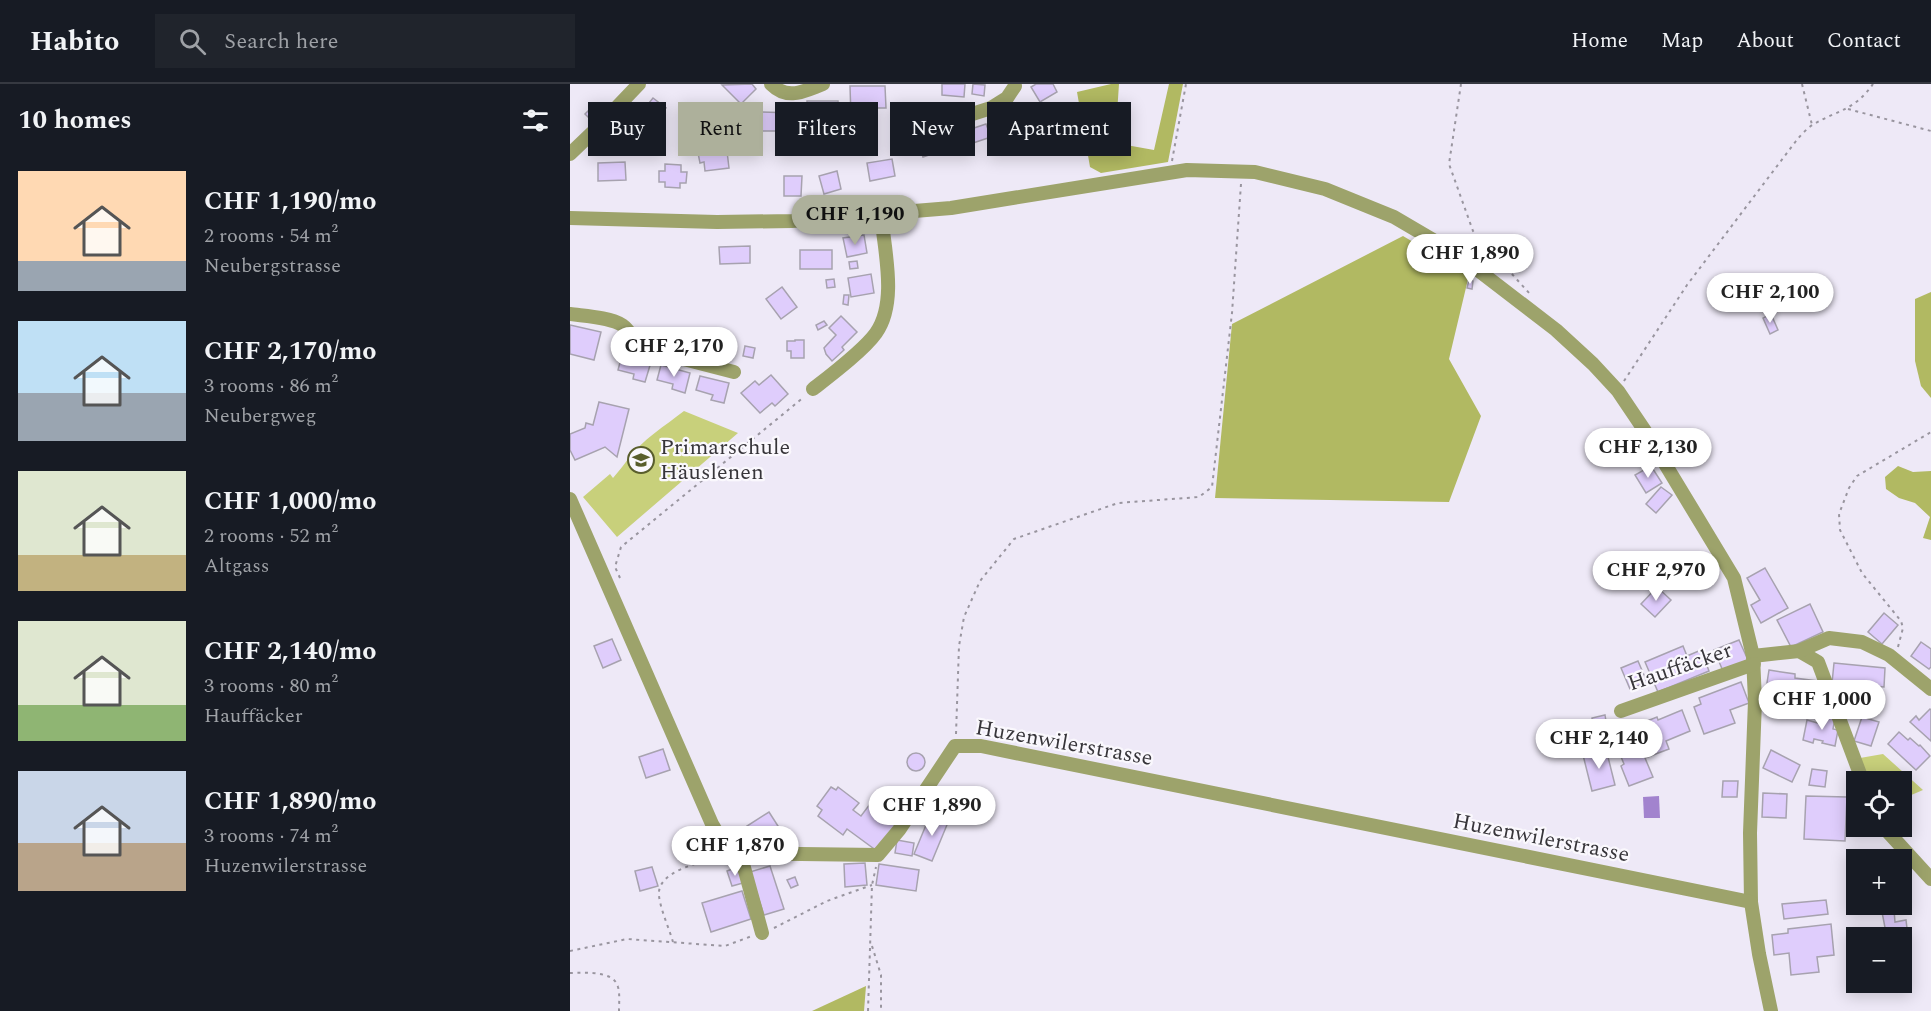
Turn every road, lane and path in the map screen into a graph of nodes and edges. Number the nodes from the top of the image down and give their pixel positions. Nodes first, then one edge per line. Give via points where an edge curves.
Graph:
1 (639, 84) edge
2 (771, 84) edge
3 (823, 84) edge
4 (1186, 84) edge
5 (1461, 84) edge
6 (1802, 84) edge
7 (1873, 84) edge
8 (1015, 85) edge
9 (1848, 109) junction
10 (975, 113) edge
11 (1812, 125) junction
12 (1931, 131) edge
13 (570, 154) edge
14 (1169, 172) junction
15 (1242, 172) junction
16 (881, 214) junction
17 (570, 218) edge
18 (1537, 301) dead end
19 (570, 314) edge
20 (734, 372) dead end
21 (813, 389) joint
22 (1618, 391) junction
23 (1931, 432) edge
24 (570, 499) edge
25 (619, 577) dead end
26 (1799, 651) junction
27 (1893, 658) junction
28 (1753, 660) junction
29 (1931, 688) edge
30 (1621, 711) dead end
31 (955, 746) junction
32 (1859, 771) edge
33 (1894, 837) edge
34 (735, 853) junction
35 (878, 855) junction
36 (1931, 862) edge
37 (1916, 863) junction
38 (1931, 879) edge
39 (872, 885) junction
40 (1751, 902) junction
41 (762, 933) junction
42 (674, 942) junction
43 (872, 943) junction
44 (570, 951) edge
45 (570, 973) edge
46 (619, 1011) edge
47 (868, 1011) edge
48 (881, 1011) edge
49 (1771, 1011) edge

1 - 13 street
2 - 3 street via 787,94
4 - 14 path
5 - 18 path via 1449,164 1473,231
6 - 11 path
7 - 9 path
8 - 10 street via 1007,98
9 - 11 path
9 - 12 path
11 - 22 path via 1687,285
14 - 15 street
14 - 16 street via 951,208
15 - 22 street via 1325,189 1394,217 1457,254 1556,330
15 - 31 path via 1232,313 1212,486 1199,497 1118,503 1014,539 980,581 964,617
16 - 17 street via 717,222
16 - 21 street via 888,286 884,316 876,334
19 - 20 street via 616,322 645,349
21 - 25 path via 621,547 615,567
22 - 28 street via 1734,578
23 - 27 path via 1857,476 1839,514 1840,530 1862,573 1904,628
24 - 34 street via 712,824
26 - 27 street, Hauffäcker via 1829,638 1862,642
26 - 28 street, Hauffäcker
26 - 32 street via 1818,662
27 - 29 street, Hauffäcker
28 - 30 street, Hauffäcker
28 - 40 street
31 - 35 street, Huzenwilerstrasse
31 - 40 street, Huzenwilerstrasse via 981,746
33 - 37 street
34 - 35 street
34 - 41 street
34 - 42 path via 669,874 661,885 659,895
35 - 39 path
36 - 37 street
37 - 38 street
39 - 41 path via 827,901
39 - 43 path
40 - 49 street
41 - 42 path via 724,946
42 - 44 path via 627,939
43 - 47 path
43 - 48 path via 881,975
45 - 46 path via 607,975 615,980

